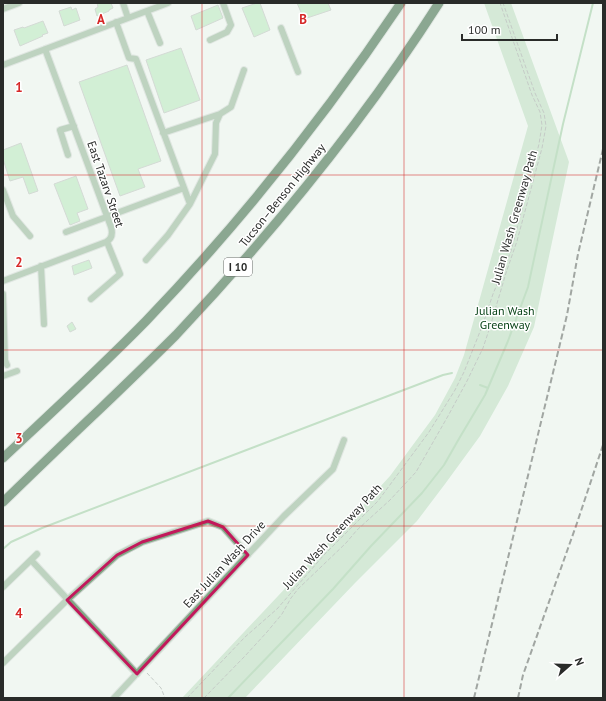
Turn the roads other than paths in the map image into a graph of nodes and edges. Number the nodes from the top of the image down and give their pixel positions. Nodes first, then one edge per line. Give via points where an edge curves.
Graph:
1 (19, 3) edge
2 (123, 3) edge
3 (168, 3) edge
4 (223, 3) edge
5 (401, 3) edge
6 (439, 3) edge
7 (3, 9) edge
8 (147, 10) junction
9 (128, 18) junction
10 (116, 22) junction
11 (281, 28) dead end
12 (210, 40) dead end
13 (160, 43) dead end
14 (45, 49) junction
15 (3, 65) edge
16 (244, 70) dead end
17 (298, 72) dead end
18 (220, 114) junction
19 (74, 126) junction
20 (163, 133) junction
21 (68, 155) dead end
22 (184, 188) junction
23 (3, 190) edge
24 (190, 204) junction
25 (108, 217) junction
26 (66, 232) dead end
27 (30, 236) dead end
28 (107, 242) junction
29 (146, 260) dead end
30 (41, 266) junction
31 (3, 281) edge
32 (3, 294) edge
33 (91, 299) dead end
34 (44, 324) dead end
35 (7, 365) dead end
36 (17, 371) dead end
37 (3, 376) edge
38 (344, 440) dead end
39 (3, 458) edge
40 (3, 502) edge
41 (37, 554) dead end
42 (248, 555) junction
43 (30, 560) junction
44 (3, 587) edge
45 (67, 600) junction
46 (3, 663) edge
47 (136, 674) junction
48 (114, 698) edge

1 - 7 street
2 - 9 street
3 - 8 street
4 - 12 street via 230,25 227,32
5 - 39 highway, Tucson–Benson Highway / I 10 via 321,116 217,244 146,320
6 - 40 highway, Tucson–Benson Highway / I 10 via 343,140 252,251 150,361
8 - 9 street
8 - 13 street
9 - 10 street
10 - 14 street
10 - 20 street via 129,58 136,59
11 - 17 street
14 - 15 street
14 - 19 street, East Tazarv Street
16 - 18 street via 232,107
18 - 20 street
18 - 24 street via 216,123 215,154
19 - 21 street via 60,130
19 - 25 street, East Tazarv Street
20 - 22 street
22 - 24 street
22 - 25 street
23 - 27 street via 13,216
24 - 29 street
25 - 26 street
25 - 28 street, East Tazarv Street via 113,234
28 - 30 street, East Tazarv Street
28 - 33 street via 120,274
30 - 31 street, East Tazarv Street
30 - 34 street
32 - 35 street
36 - 37 street
38 - 42 street, East Julian Wash Drive via 333,468
41 - 43 street
42 - 45 street via 223,527 208,522 142,542 117,555
42 - 47 street, East Julian Wash Drive
43 - 44 street
43 - 45 street
45 - 46 street
45 - 47 street
47 - 48 street, East Julian Wash Drive

